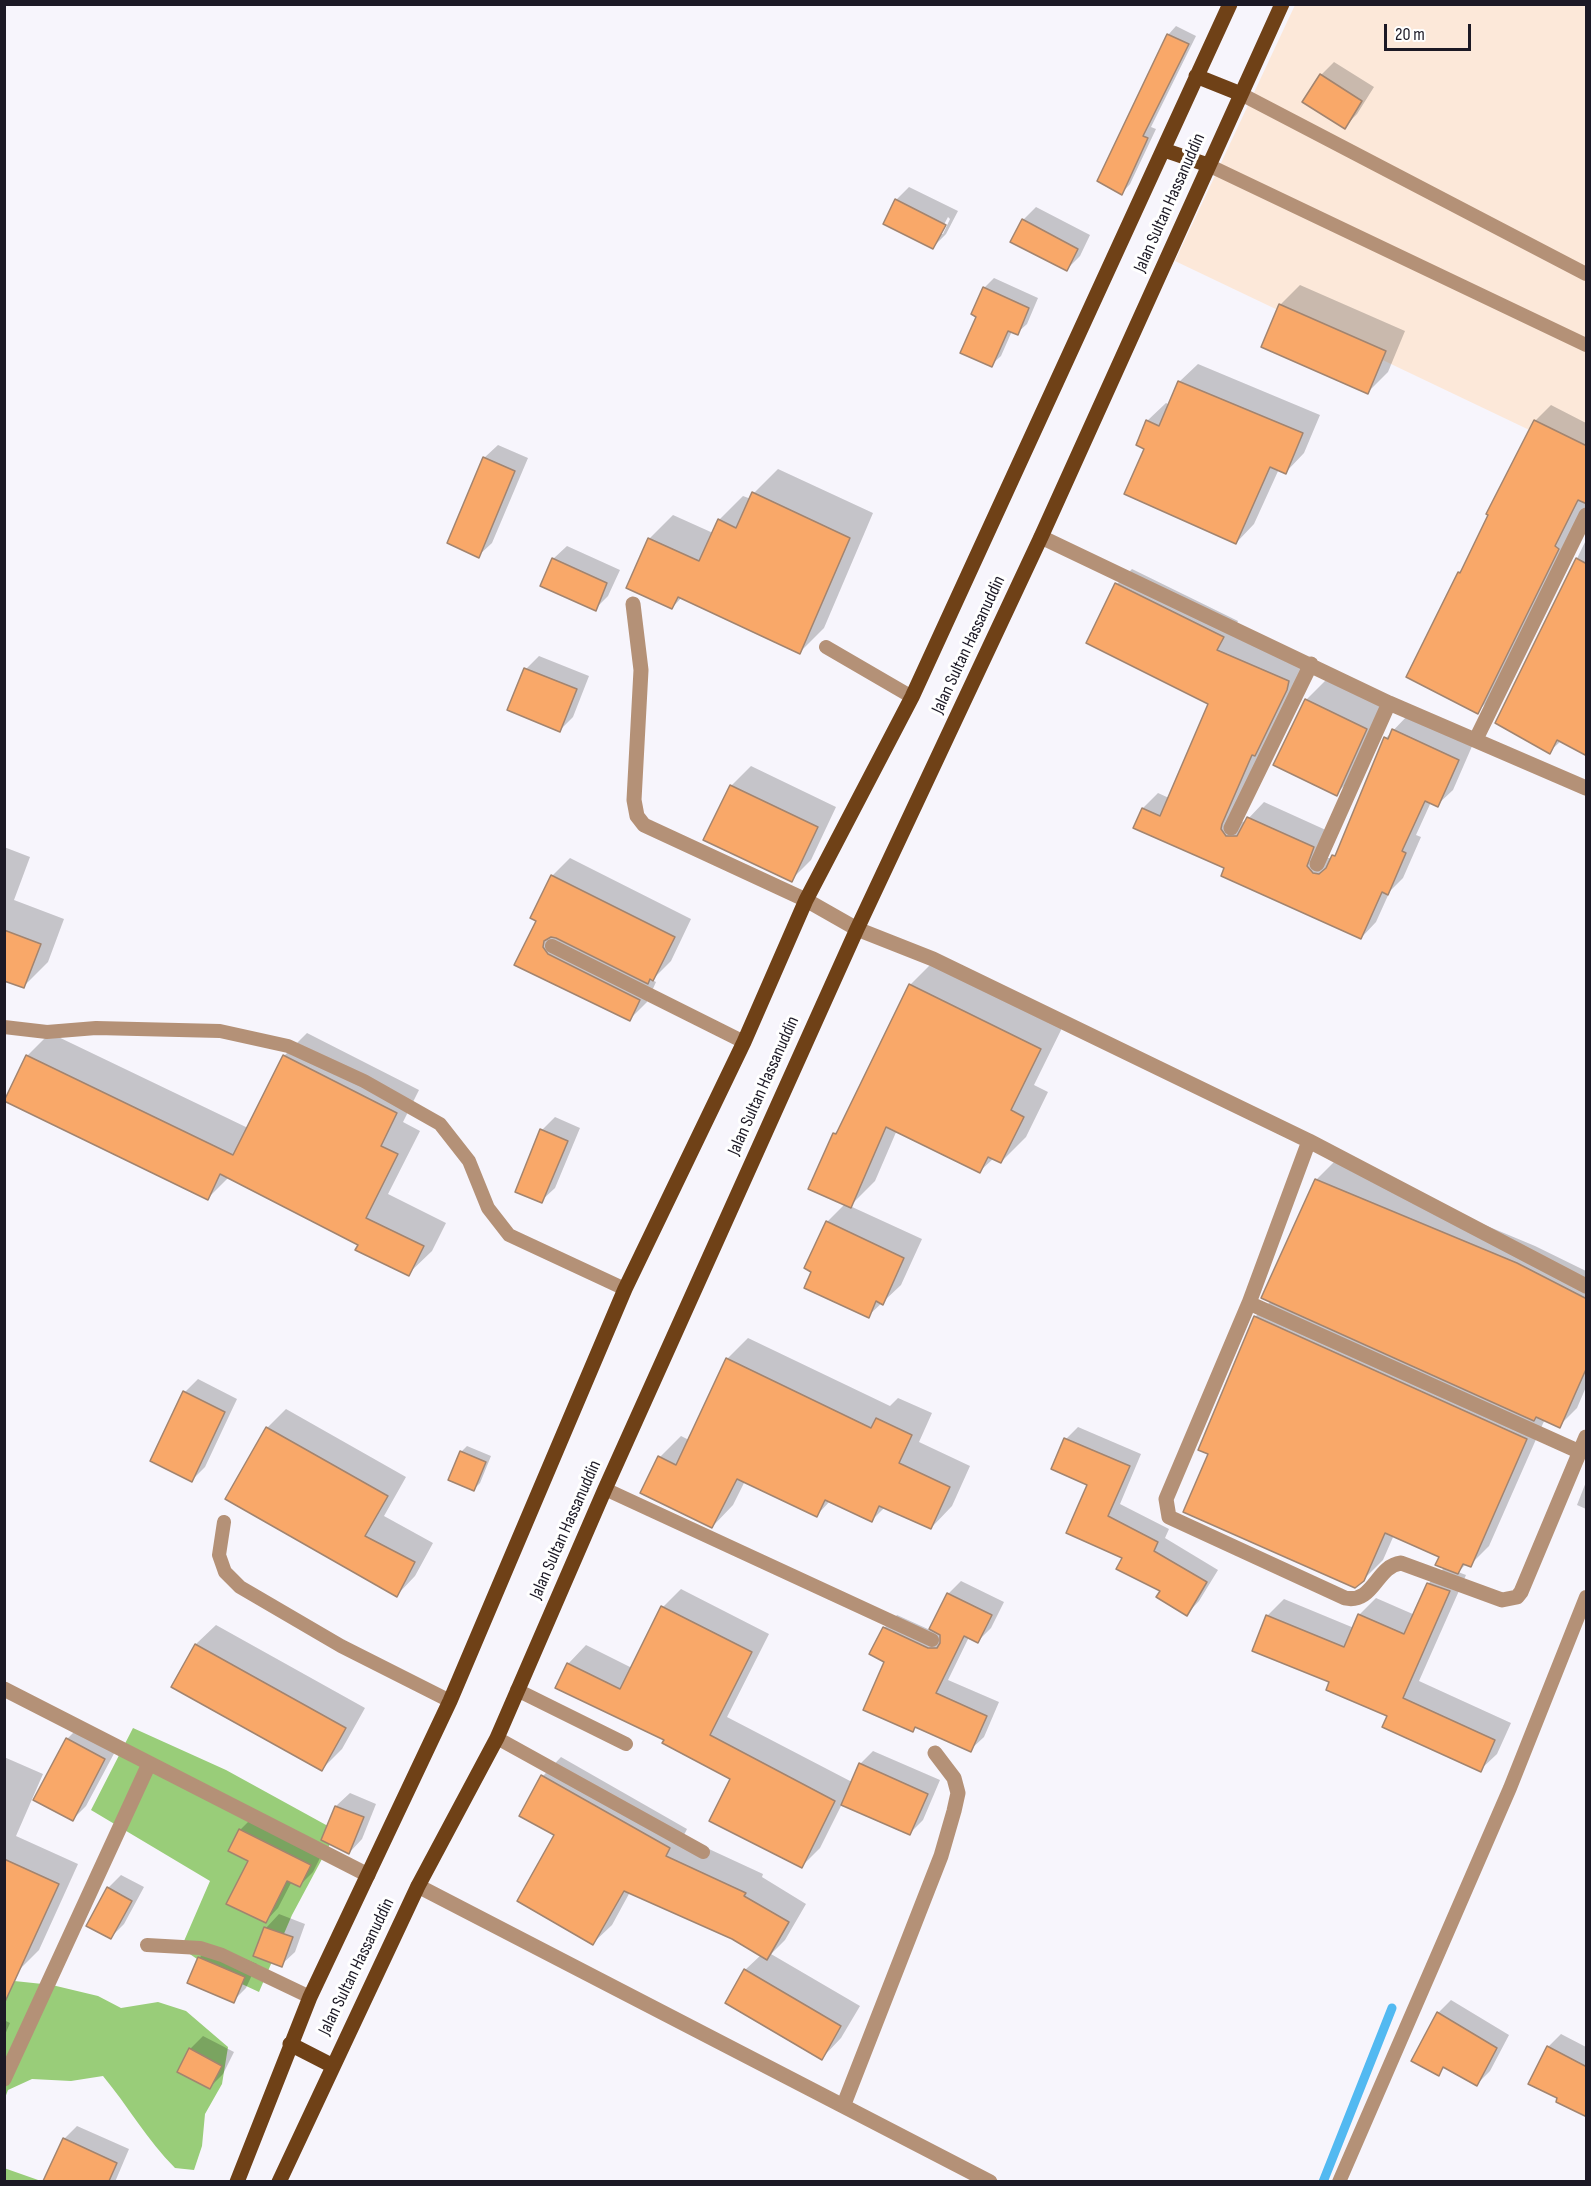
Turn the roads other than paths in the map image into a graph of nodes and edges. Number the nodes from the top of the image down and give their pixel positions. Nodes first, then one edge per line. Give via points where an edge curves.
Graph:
1 (1230, 4) edge
2 (1282, 4) edge
3 (1196, 76) junction
4 (1240, 94) junction
5 (1164, 150) junction
6 (1208, 165) junction
7 (1587, 274) edge
8 (1587, 345) edge
9 (1587, 515) edge
10 (1041, 537) junction
11 (633, 603) dead end
12 (826, 647) dead end
13 (1311, 664) junction
14 (912, 697) junction
15 (1389, 703) junction
16 (1476, 739) junction
17 (1587, 788) edge
18 (1231, 828) dead end
19 (1317, 864) dead end
20 (806, 900) junction
21 (857, 928) junction
22 (552, 946) dead end
23 (4, 1027) edge
24 (744, 1042) junction
25 (1309, 1141) junction
26 (1587, 1286) edge
27 (626, 1290) junction
28 (1249, 1303) junction
29 (1587, 1437) edge
30 (1580, 1452) junction
31 (604, 1489) junction
32 (224, 1522) dead end
33 (1587, 1597) edge
34 (932, 1640) dead end
35 (4, 1689) edge
36 (517, 1690) junction
37 (450, 1701) junction
38 (497, 1738) junction
39 (626, 1744) dead end
40 (935, 1753) dead end
41 (149, 1764) junction
42 (703, 1852) dead end
43 (368, 1875) junction
44 (418, 1886) junction
45 (147, 1945) dead end
46 (310, 1997) junction
47 (290, 2044) junction
48 (332, 2065) junction
49 (4, 2079) edge
50 (844, 2104) junction
51 (237, 2181) edge
52 (279, 2181) edge
53 (990, 2181) edge
54 (1339, 2181) edge

1 - 3 main road, Jalan Sultan Hassanuddin
2 - 4 main road, Jalan Sultan Hassanuddin
3 - 4 main road
3 - 5 main road, Jalan Sultan Hassanuddin
4 - 6 main road, Jalan Sultan Hassanuddin
4 - 7 lane
5 - 6 main road
5 - 14 main road, Jalan Sultan Hassanuddin
6 - 8 lane
6 - 10 main road, Jalan Sultan Hassanuddin
9 - 16 street
10 - 13 street
10 - 21 main road, Jalan Sultan Hassanuddin
11 - 20 street via 641,670 634,800 637,816 644,825
12 - 14 lane
13 - 15 street
13 - 18 street
14 - 20 main road, Jalan Sultan Hassanuddin
15 - 16 street
15 - 19 street
16 - 17 street
20 - 21 street
20 - 24 main road, Jalan Sultan Hassanuddin
21 - 25 street via 933,959
21 - 31 main road, Jalan Sultan Hassanuddin
22 - 24 lane
23 - 27 lane via 47,1032 96,1028 220,1031 288,1046 364,1081 440,1124 469,1161 488,1208 509,1235
24 - 27 main road, Jalan Sultan Hassanuddin
25 - 26 street
25 - 28 street
27 - 37 main road, Jalan Sultan Hassanuddin
28 - 30 street
28 - 30 street via 1166,1499 1169,1517 1345,1598 1355,1600 1364,1596 1391,1566 1401,1563 1502,1600 1511,1599 1521,1592
29 - 30 street
31 - 34 lane
31 - 36 main road, Jalan Sultan Hassanuddin
32 - 37 lane via 219,1555 225,1572 240,1587 341,1646
33 - 54 lane via 1510,1788
35 - 41 street
36 - 38 main road, Jalan Sultan Hassanuddin
36 - 39 lane
37 - 43 main road, Jalan Sultan Hassanuddin
38 - 42 lane
38 - 44 main road, Jalan Sultan Hassanuddin
40 - 50 street via 954,1778 958,1793 954,1811 941,1856
41 - 43 street
41 - 49 street
43 - 46 main road, Jalan Sultan Hassanuddin
44 - 48 main road, Jalan Sultan Hassanuddin
44 - 50 street
45 - 46 lane via 200,1948 222,1955
46 - 47 main road, Jalan Sultan Hassanuddin
47 - 48 main road
47 - 51 main road, Jalan Sultan Hassanuddin
48 - 52 main road, Jalan Sultan Hassanuddin
50 - 53 street

